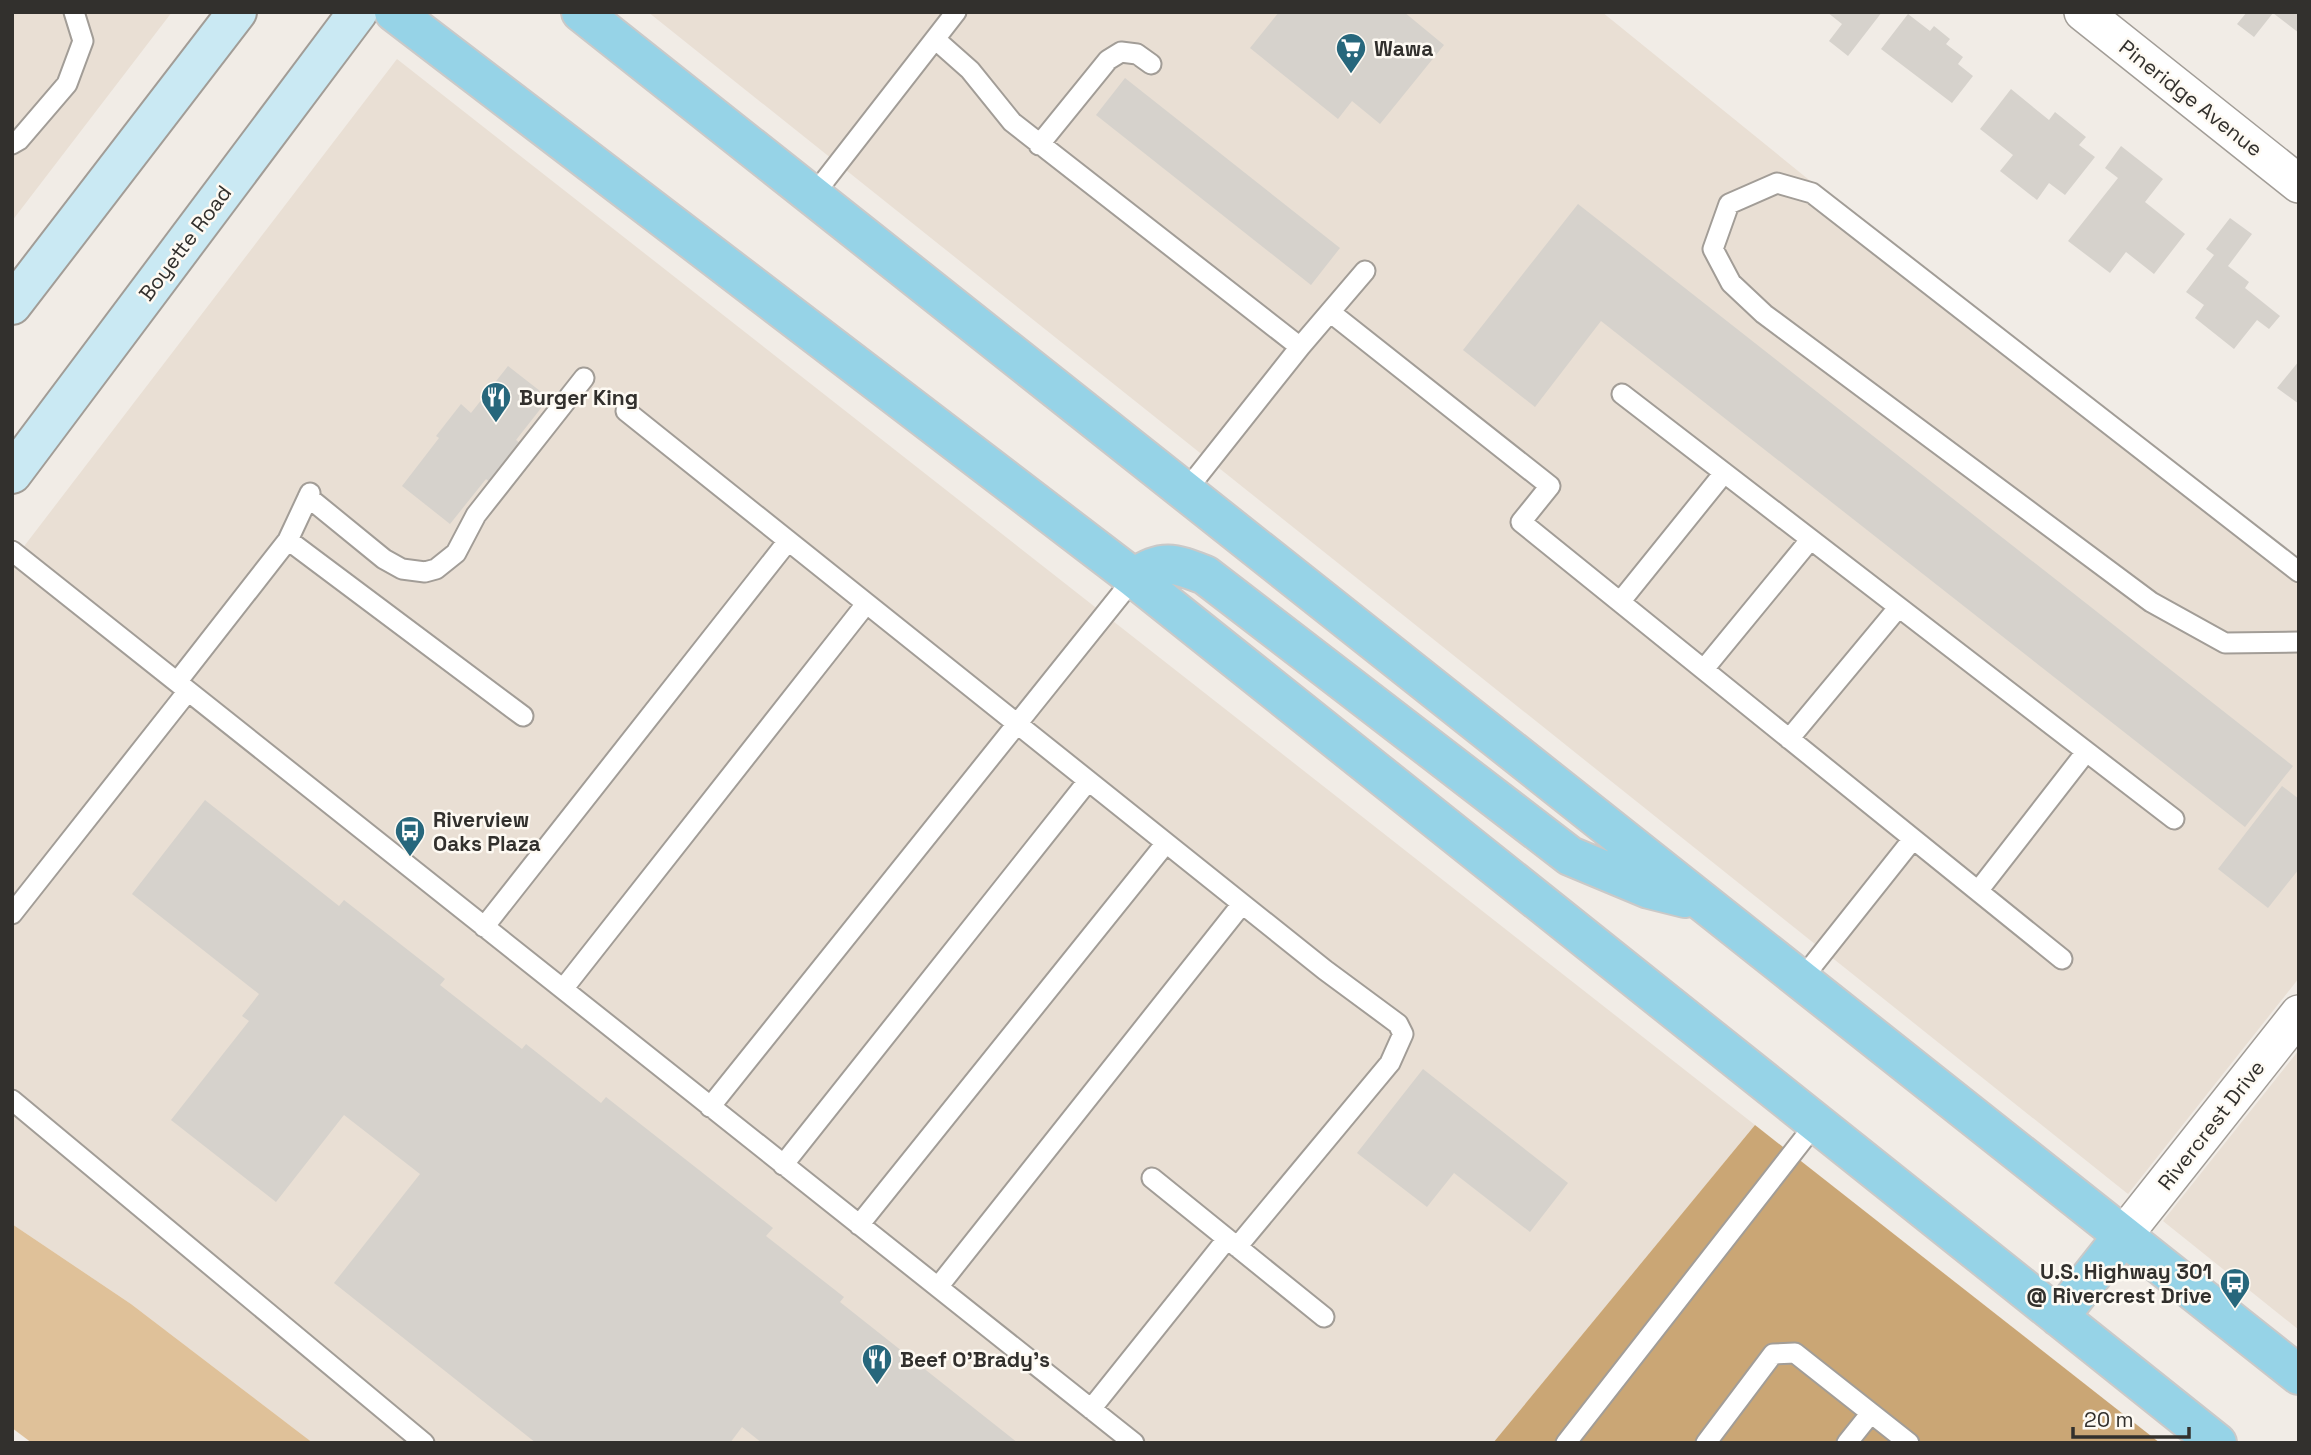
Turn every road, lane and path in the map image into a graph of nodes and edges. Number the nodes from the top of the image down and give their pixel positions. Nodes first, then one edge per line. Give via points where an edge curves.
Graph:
1 (74, 12) edge
2 (237, 12) edge
3 (358, 12) edge
4 (394, 12) edge
5 (581, 12) edge
6 (956, 12) edge
7 (2082, 12) edge
8 (935, 39) junction
9 (1151, 64) dead end
10 (12, 144) edge
11 (1040, 145) junction
12 (2299, 184) edge
13 (813, 197) junction
14 (1365, 271) dead end
15 (12, 305) edge
16 (1330, 312) junction
17 (1300, 347) junction
18 (584, 378) dead end
19 (1622, 394) dead end
20 (626, 411) dead end
21 (12, 474) edge
22 (1724, 474) junction
23 (1185, 492) junction
24 (288, 540) junction
25 (1810, 540) junction
26 (788, 541) junction
27 (12, 551) edge
28 (2299, 572) edge
29 (1134, 578) junction
30 (1620, 602) junction
31 (866, 604) junction
32 (1898, 608) junction
33 (2299, 642) edge
34 (1704, 669) junction
35 (183, 687) junction
36 (523, 716) dead end
37 (1017, 723) junction
38 (1789, 739) junction
39 (2086, 752) junction
40 (1088, 781) junction
41 (2174, 819) dead end
42 (1913, 839) junction
43 (1166, 843) junction
44 (1978, 891) junction
45 (1704, 903) junction
46 (1242, 904) junction
47 (12, 914) edge
48 (484, 927) junction
49 (2062, 959) dead end
50 (1801, 981) junction
51 (563, 989) junction
52 (2299, 1014) edge
53 (12, 1100) edge
54 (709, 1107) junction
55 (1816, 1123) junction
56 (783, 1165) junction
57 (1152, 1178) dead end
58 (859, 1225) junction
59 (2123, 1236) junction
60 (1232, 1243) junction
61 (938, 1287) junction
62 (1324, 1317) dead end
63 (2059, 1317) junction
64 (2299, 1375) edge
65 (1091, 1409) junction
66 (1871, 1413) junction
67 (424, 1443) edge
68 (1134, 1443) edge
69 (1566, 1443) edge
70 (1706, 1443) edge
71 (1847, 1443) edge
72 (1909, 1443) edge
73 (2217, 1443) edge

1 - 10 lane via 83,41 67,84
2 - 15 main road
3 - 21 main road, Boyette Road
4 - 29 main road
5 - 13 main road
6 - 8 lane
7 - 12 street, Pineridge Avenue
8 - 11 lane via 970,70 1012,122
8 - 13 lane
9 - 11 lane via 1138,54 1121,52 1108,60
11 - 17 lane
13 - 23 main road
14 - 16 lane
16 - 17 lane
16 - 30 lane via 1550,486 1521,522
17 - 23 lane
18 - 24 lane via 476,515 456,553 436,569 402,569 309,495
19 - 22 lane
20 - 26 lane
22 - 25 lane
22 - 30 lane
23 - 45 main road
24 - 35 lane
24 - 36 lane
25 - 32 lane
25 - 34 lane
26 - 31 lane
26 - 48 lane
27 - 35 lane
28 - 33 lane via 1812,192 1777,183 1729,204 1713,249 1731,283 1763,314 2151,602 2225,643
29 - 37 lane
29 - 45 main road via 1150,566 1165,563 1205,575 1570,856 1649,889
29 - 55 main road
30 - 34 lane
31 - 37 lane
31 - 51 lane
32 - 38 lane
32 - 39 lane
34 - 38 lane
35 - 47 lane
35 - 48 lane
37 - 40 lane
37 - 54 lane
38 - 42 lane
39 - 41 lane
39 - 44 lane
40 - 43 lane
40 - 56 lane
42 - 44 lane
42 - 50 lane
43 - 46 lane
43 - 58 lane
44 - 49 lane
45 - 50 main road
46 - 60 lane via 1398,1024 1403,1034 1390,1063
46 - 61 lane
48 - 51 lane
50 - 59 main road
51 - 54 lane
52 - 59 street, Rivercrest Drive
53 - 67 lane
54 - 56 lane
55 - 63 main road
55 - 69 lane
56 - 58 lane
57 - 60 lane
58 - 61 lane
59 - 63 main road
59 - 64 main road
60 - 62 lane
60 - 65 lane
61 - 65 lane
63 - 73 main road
65 - 68 lane
66 - 70 lane via 1795,1353 1773,1354
66 - 71 lane
66 - 72 lane

